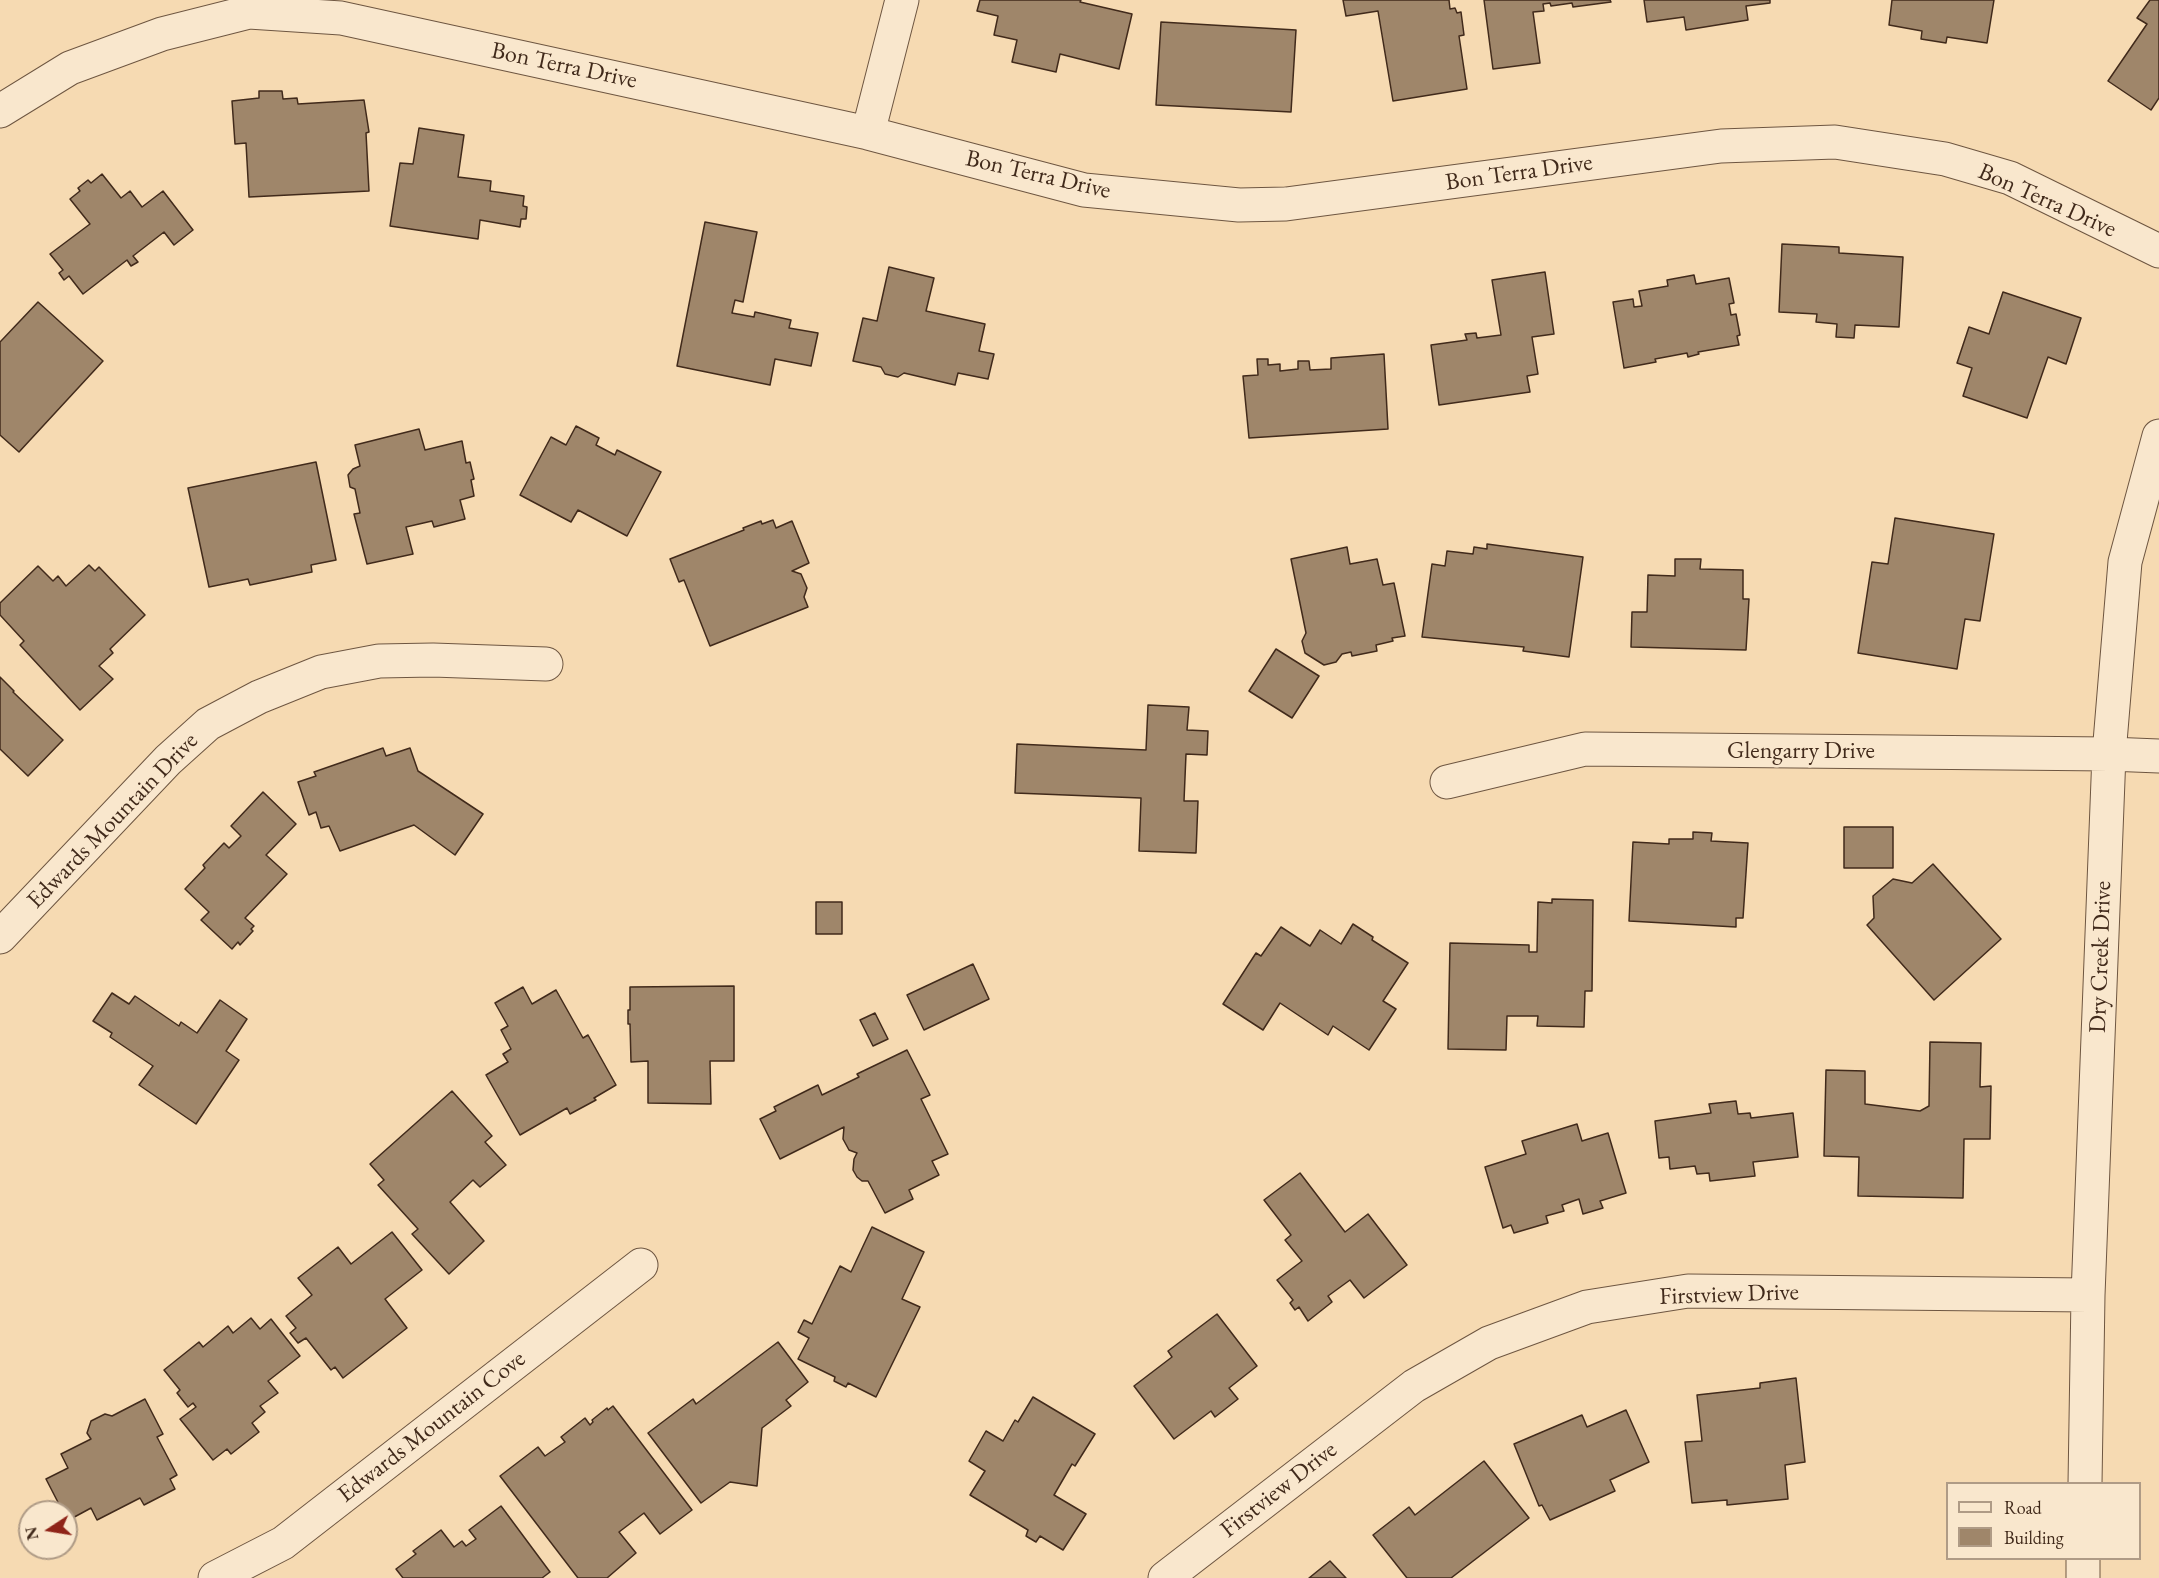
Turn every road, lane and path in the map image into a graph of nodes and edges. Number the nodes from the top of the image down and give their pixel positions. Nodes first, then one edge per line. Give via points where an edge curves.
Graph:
1 (902, 0) edge
2 (0, 111) edge
3 (868, 133) junction
4 (2159, 251) edge
5 (2159, 436) edge
6 (546, 664) dead end
7 (2109, 754) junction
8 (2159, 756) edge
9 (1447, 782) dead end
10 (0, 937) edge
11 (641, 1265) dead end
12 (2088, 1295) junction
13 (2085, 1482) edge
14 (2083, 1560) edge
15 (215, 1578) edge
16 (1165, 1578) edge
17 (2083, 1578) edge

1 - 3 street
2 - 3 street, Bon Terra Drive via 70,68 162,34 249,12 341,18
3 - 4 street, Bon Terra Drive via 1083,190 1239,205 1286,204 1721,146 1835,142 1945,159 2010,178
5 - 7 street, Dry Creek Drive via 2125,562
6 - 10 street, Edwards Mountain Drive via 379,661 321,672 259,697 208,724 168,760
7 - 8 street, Glengarry Drive
7 - 9 street, Glengarry Drive via 1585,749
7 - 12 street, Dry Creek Drive
11 - 15 street, Edwards Mountain Cove via 283,1543
12 - 13 street, Dry Creek Drive
12 - 16 street, Firstview Drive via 1688,1291 1587,1307 1489,1343 1414,1386
14 - 17 street

